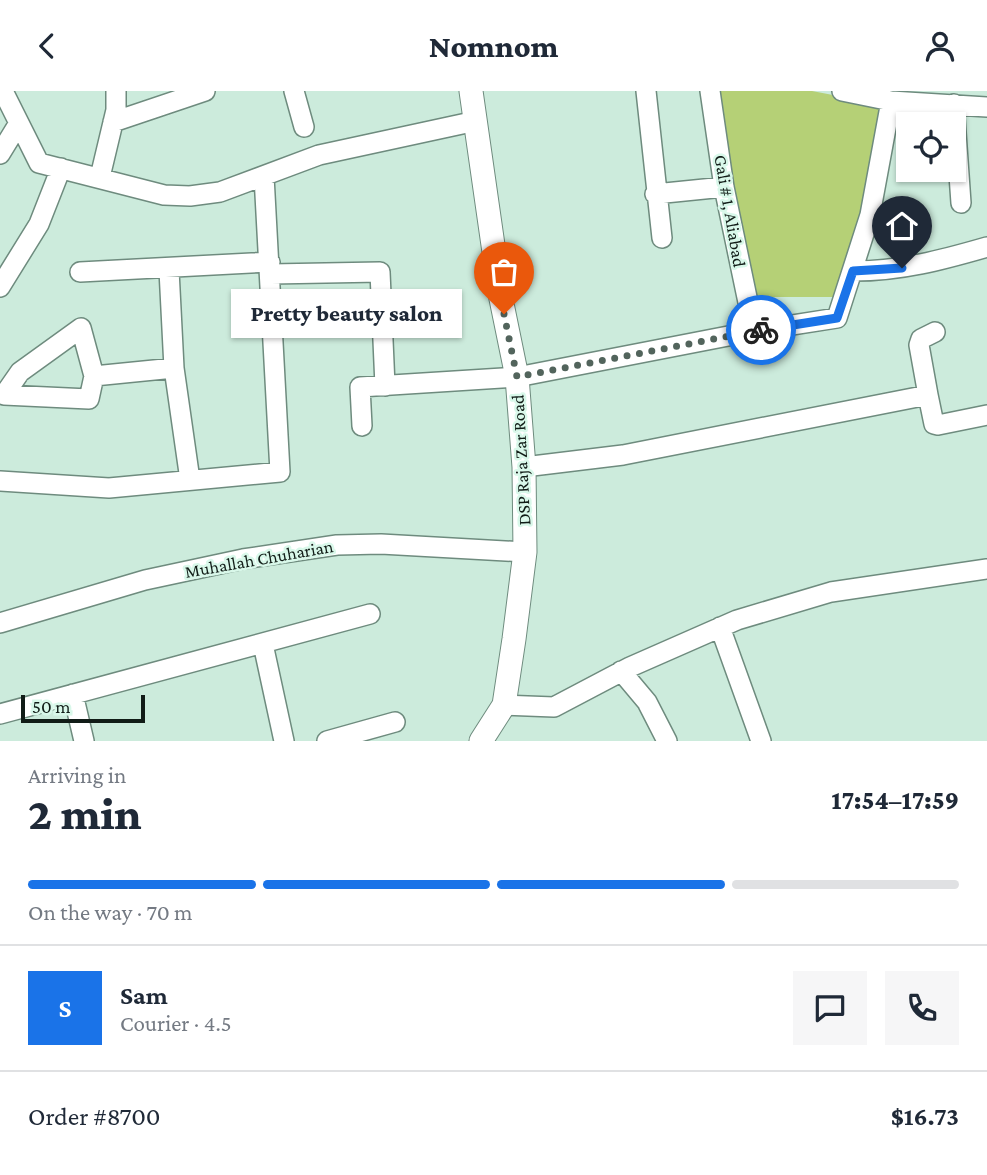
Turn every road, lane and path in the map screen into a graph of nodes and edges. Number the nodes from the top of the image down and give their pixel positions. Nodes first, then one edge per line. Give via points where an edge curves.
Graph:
1 (3, 91) edge
2 (116, 91) edge
3 (205, 91) edge
4 (294, 91) edge
5 (471, 91) edge
6 (646, 91) edge
7 (710, 91) edge
8 (842, 91) edge
9 (986, 91) edge
10 (891, 101) junction
11 (954, 104) junction
12 (987, 105) edge
13 (476, 121) junction
14 (113, 122) junction
15 (19, 123) junction
16 (304, 127) dead end
17 (0, 154) edge
18 (61, 168) junction
19 (264, 176) junction
20 (100, 177) junction
21 (724, 187) junction
22 (655, 194) junction
23 (961, 202) dead end
24 (662, 239) dead end
25 (987, 247) edge
26 (271, 267) junction
27 (169, 270) junction
28 (853, 271) junction
29 (80, 272) dead end
30 (0, 287) edge
31 (754, 331) junction
32 (935, 332) dead end
33 (174, 368) junction
34 (94, 376) junction
35 (517, 377) junction
36 (385, 386) junction
37 (928, 395) junction
38 (2, 398) edge
39 (987, 415) edge
40 (362, 426) dead end
41 (524, 467) junction
42 (190, 479) junction
43 (0, 481) edge
44 (525, 552) junction
45 (987, 569) edge
46 (370, 614) dead end
47 (0, 623) edge
48 (720, 627) junction
49 (263, 644) junction
50 (621, 671) junction
51 (73, 694) junction
52 (504, 705) junction
53 (0, 714) edge
54 (394, 723) dead end
55 (489, 738) edge
56 (84, 741) edge
57 (285, 741) edge
58 (327, 741) edge
59 (667, 741) edge
60 (761, 741) edge

1 - 15 street
2 - 14 street
3 - 14 street
4 - 16 street
5 - 13 street, DSP Raja Zar Road
6 - 22 street
7 - 21 street, Gali # 1, Aliabad
8 - 10 street
9 - 12 street
10 - 11 street
10 - 28 street via 870,215
11 - 12 street
11 - 23 street
13 - 19 street via 319,155
13 - 35 street, DSP Raja Zar Road via 500,294
14 - 20 street
15 - 17 street
15 - 18 street via 39,163
18 - 20 street
18 - 30 street via 39,224
19 - 20 street via 220,192 190,196 164,195
19 - 26 street
21 - 22 street
21 - 31 street, Gali # 1, Aliabad
22 - 24 street
25 - 28 street via 922,266
26 - 27 street
26 - 36 street via 380,272
26 - 42 street via 280,472
27 - 29 street
27 - 33 street
28 - 31 street via 837,318
31 - 35 street
32 - 37 street via 919,345
33 - 34 street
33 - 42 street
34 - 38 street via 89,399
34 - 38 street via 81,328 20,372
35 - 36 street
35 - 41 street, DSP Raja Zar Road
36 - 40 street via 360,387
37 - 39 street via 938,425
37 - 41 street via 623,455
41 - 44 street, DSP Raja Zar Road
42 - 43 street via 109,488
44 - 47 street, Muhallah Chuharian via 337,545 145,580
44 - 52 street, DSP Raja Zar Road
45 - 48 street via 831,592
46 - 49 street
48 - 50 street
48 - 60 street
49 - 51 street
49 - 57 street
50 - 52 street via 554,707
50 - 59 street via 647,702
51 - 53 street
51 - 56 street
52 - 55 street, DSP Raja Zar Road
54 - 58 street

